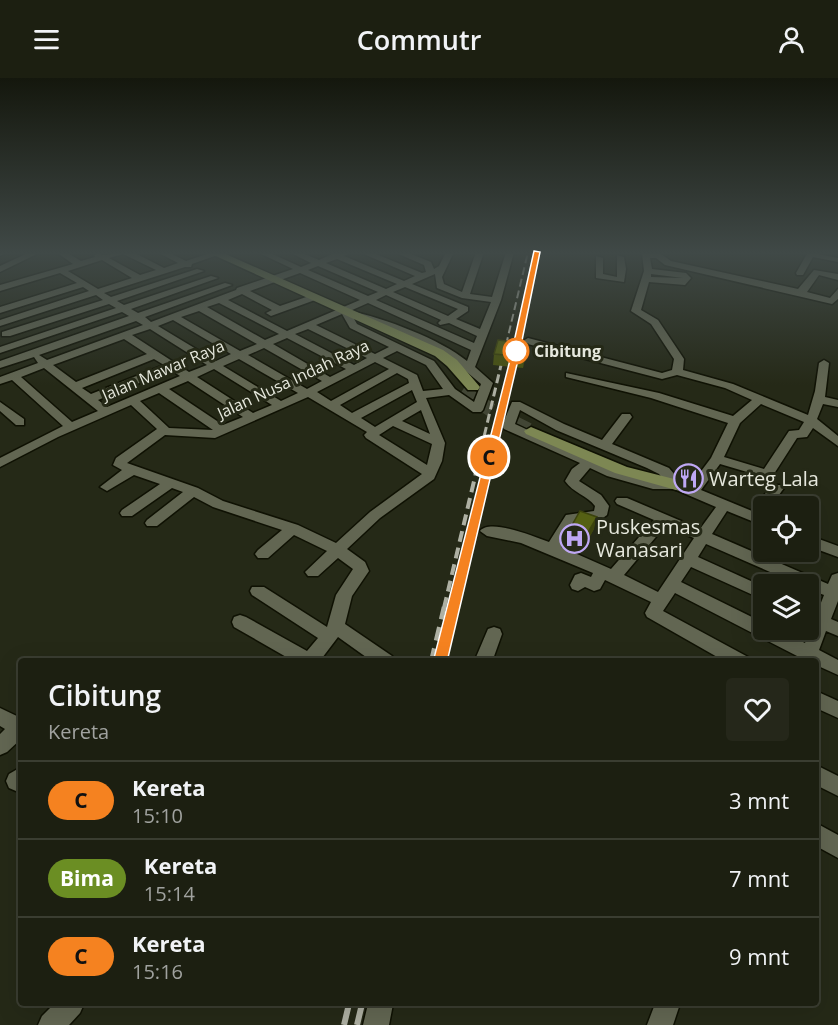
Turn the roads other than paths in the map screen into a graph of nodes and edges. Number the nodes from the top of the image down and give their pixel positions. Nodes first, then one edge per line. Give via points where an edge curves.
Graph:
1 (45, 296) edge
2 (86, 296) edge
3 (103, 296) edge
4 (122, 296) edge
5 (159, 296) edge
6 (195, 296) edge
7 (232, 296) edge
8 (252, 296) edge
9 (308, 296) edge
10 (358, 296) edge
11 (376, 296) edge
12 (396, 296) edge
13 (433, 296) edge
14 (466, 296) edge
15 (497, 296) edge
16 (641, 296) edge
17 (814, 296) edge
18 (835, 296) edge
19 (312, 298) junction
20 (110, 300) junction
21 (222, 300) junction
22 (367, 300) junction
23 (496, 300) junction
24 (123, 308) junction
25 (201, 308) junction
26 (0, 310) edge
27 (280, 310) junction
28 (344, 313) junction
29 (136, 316) junction
30 (174, 317) junction
31 (257, 319) junction
32 (449, 319) junction
33 (152, 325) junction
34 (310, 326) junction
35 (432, 329) junction
36 (2, 331) edge
37 (482, 334) junction
38 (125, 335) junction
39 (288, 335) junction
40 (417, 337) junction
41 (528, 341) edge
42 (17, 345) junction
43 (265, 345) junction
44 (397, 347) junction
45 (476, 348) junction
46 (0, 350) edge
47 (32, 354) junction
48 (154, 355) junction
49 (241, 355) junction
50 (375, 359) junction
51 (824, 363) dead end
52 (45, 364) junction
53 (0, 365) edge
54 (171, 366) junction
55 (215, 366) junction
56 (354, 369) junction
57 (397, 369) junction
58 (469, 369) junction
59 (677, 372) junction
60 (570, 375) dead end
61 (13, 376) junction
62 (187, 377) junction
63 (0, 381) edge
64 (330, 381) junction
65 (74, 387) junction
66 (161, 389) junction
67 (462, 390) junction
68 (307, 393) junction
69 (420, 394) junction
70 (90, 399) junction
71 (819, 399) junction
72 (133, 400) junction
73 (758, 400) junction
74 (838, 404) edge
75 (0, 405) edge
76 (332, 405) junction
77 (281, 406) junction
78 (105, 417) junction
79 (354, 417) junction
80 (626, 417) dead end
81 (252, 418) junction
82 (391, 421) junction
83 (735, 421) junction
84 (812, 421) junction
85 (20, 422) dead end
86 (71, 426) junction
87 (535, 427) tunnel mouth
88 (163, 430) junction
89 (222, 430) junction
90 (372, 433) junction
91 (838, 442) edge
92 (439, 443) junction
93 (604, 446) junction
94 (717, 459) junction
95 (589, 462) junction
96 (0, 463) edge
97 (132, 470) junction
98 (429, 474) junction
99 (171, 483) junction
100 (676, 485) junction
101 (107, 488) dead end
102 (777, 488) dead end
103 (193, 491) junction
104 (693, 492) junction
105 (772, 496) edge
106 (622, 501) dead end
107 (724, 505) junction
108 (127, 513) dead end
109 (753, 517) edge
110 (663, 519) junction
111 (152, 523) dead end
112 (294, 528) junction
113 (488, 531) dead end
114 (704, 537) junction
115 (819, 544) edge
116 (338, 550) junction
117 (552, 550) junction
118 (838, 552) edge
119 (263, 554) dead end
120 (688, 559) junction
121 (313, 572) dead end
122 (608, 573) junction
123 (671, 584) junction
124 (578, 585) dead end
125 (753, 589) edge
126 (836, 589) edge
127 (258, 591) dead end
128 (657, 606) junction
129 (819, 613) edge
130 (819, 621) edge
131 (240, 622) dead end
132 (838, 629) edge
133 (332, 632) junction
134 (494, 634) dead end
135 (811, 640) edge
136 (304, 658) edge
137 (311, 658) edge
138 (380, 658) edge
139 (485, 658) edge
140 (736, 658) edge
141 (807, 658) edge
142 (819, 662) edge
143 (838, 668) edge
144 (819, 700) edge
145 (838, 710) edge
146 (0, 716) edge
147 (18, 726) edge
148 (18, 731) edge
149 (0, 746) edge
150 (819, 776) edge
151 (838, 786) edge
152 (819, 836) edge
153 (838, 848) edge
154 (69, 1006) edge
155 (381, 1006) edge
156 (667, 1006) edge
157 (51, 1025) edge
158 (376, 1025) edge
159 (660, 1025) edge

1 - 26 street
2 - 36 street
3 - 20 street
4 - 20 street
5 - 24 street
6 - 29 street
7 - 21 street
8 - 27 street
9 - 19 main road
10 - 22 street
11 - 22 street, Jalan Mawar Raya
12 - 32 street
13 - 32 street via 465,309
14 - 23 street
15 - 23 street
16 - 59 street via 636,311 655,322 679,358
17 - 18 street via 832,301
19 - 27 street
19 - 28 main road
20 - 24 street
20 - 36 street
21 - 25 street
21 - 31 street
22 - 28 street, Jalan Mawar Raya
22 - 35 street
23 - 37 street
24 - 29 street
24 - 42 street
25 - 30 street
25 - 43 street
27 - 31 street
28 - 34 street, Jalan Mawar Raya
28 - 40 street via 371,318
28 - 44 street via 353,326
28 - 67 main road via 429,357
29 - 33 street
29 - 47 street
30 - 33 street
30 - 49 street
31 - 39 street
32 - 35 street
32 - 37 street
33 - 38 street
33 - 55 street
34 - 39 street, Jalan Mawar Raya
34 - 50 street
35 - 40 street
35 - 45 street
36 - 42 street
37 - 45 street
38 - 48 street
38 - 52 street
39 - 43 street, Jalan Mawar Raya
39 - 56 street
40 - 58 street via 451,353
41 - 59 street via 662,376
42 - 46 street
42 - 47 street
43 - 49 street, Jalan Mawar Raya
43 - 64 street
44 - 50 street, Jalan Nusa Indah Raya
44 - 67 street via 430,363
45 - 58 street
47 - 52 street
47 - 53 street
48 - 54 street
48 - 65 street
49 - 55 street, Jalan Mawar Raya
49 - 68 street
50 - 56 street, Jalan Nusa Indah Raya
50 - 57 street
51 - 71 street
52 - 61 street
52 - 65 street
54 - 62 street
54 - 70 street
55 - 62 street, Jalan Mawar Raya
55 - 77 street
56 - 64 street, Jalan Nusa Indah Raya
57 - 69 street via 411,375
57 - 76 street
58 - 67 street via 486,383 477,410
59 - 73 street via 729,386
60 - 83 street via 655,395
61 - 63 street
61 - 86 street
62 - 66 street, Jalan Mawar Raya
62 - 81 street
64 - 68 street, Jalan Nusa Indah Raya
65 - 70 street
66 - 72 street, Jalan Mawar Raya
66 - 89 street
67 - 69 street
68 - 76 street
68 - 77 street, Jalan Nusa Indah Raya
69 - 79 street
69 - 82 street
69 - 92 street
70 - 78 street
71 - 74 street
71 - 84 street
72 - 78 street, Jalan Mawar Raya
72 - 88 street
73 - 83 street
73 - 84 street
75 - 85 street
76 - 79 street
77 - 81 street, Jalan Nusa Indah Raya
78 - 86 street, Jalan Mawar Raya
79 - 90 street
80 - 93 street
81 - 89 street, Jalan Nusa Indah Raya
82 - 90 street
82 - 92 street
83 - 94 street
84 - 91 street
84 - 94 street via 803,434 793,434 767,474
86 - 96 street, Jalan Mawar Raya
87 - 100 main road via 621,470
88 - 89 street, Jalan Nusa Indah Raya via 202,436
88 - 97 street via 122,461 120,465
90 - 98 street
92 - 98 street via 438,460
93 - 95 street via 516,404 508,426
93 - 100 street via 664,471
94 - 104 street
95 - 100 street via 640,482
95 - 117 street via 572,481 596,498 602,506 600,515 571,518
97 - 99 street
97 - 101 street
98 - 116 street via 420,485 375,515
99 - 103 street
99 - 108 street
100 - 104 street
102 - 105 street
103 - 111 street
103 - 112 street via 218,504
104 - 107 street
106 - 110 street
107 - 109 street
107 - 114 street
110 - 114 street
110 - 122 street
112 - 116 street
112 - 119 street
113 - 117 street via 516,536
114 - 120 street
114 - 126 street
115 - 118 street
116 - 121 street
116 - 133 street via 361,568 344,595
117 - 122 street
120 - 123 street
120 - 125 street
122 - 124 street via 594,585 581,579
122 - 128 street
123 - 128 street
123 - 141 street
126 - 129 street
127 - 133 street
128 - 140 street
130 - 132 street
131 - 136 street
133 - 137 street
133 - 138 street
134 - 139 street
135 - 141 street
142 - 143 street
144 - 145 street
146 - 147 street
148 - 149 street
150 - 151 street
152 - 153 street
154 - 157 street
155 - 158 street
156 - 159 street

